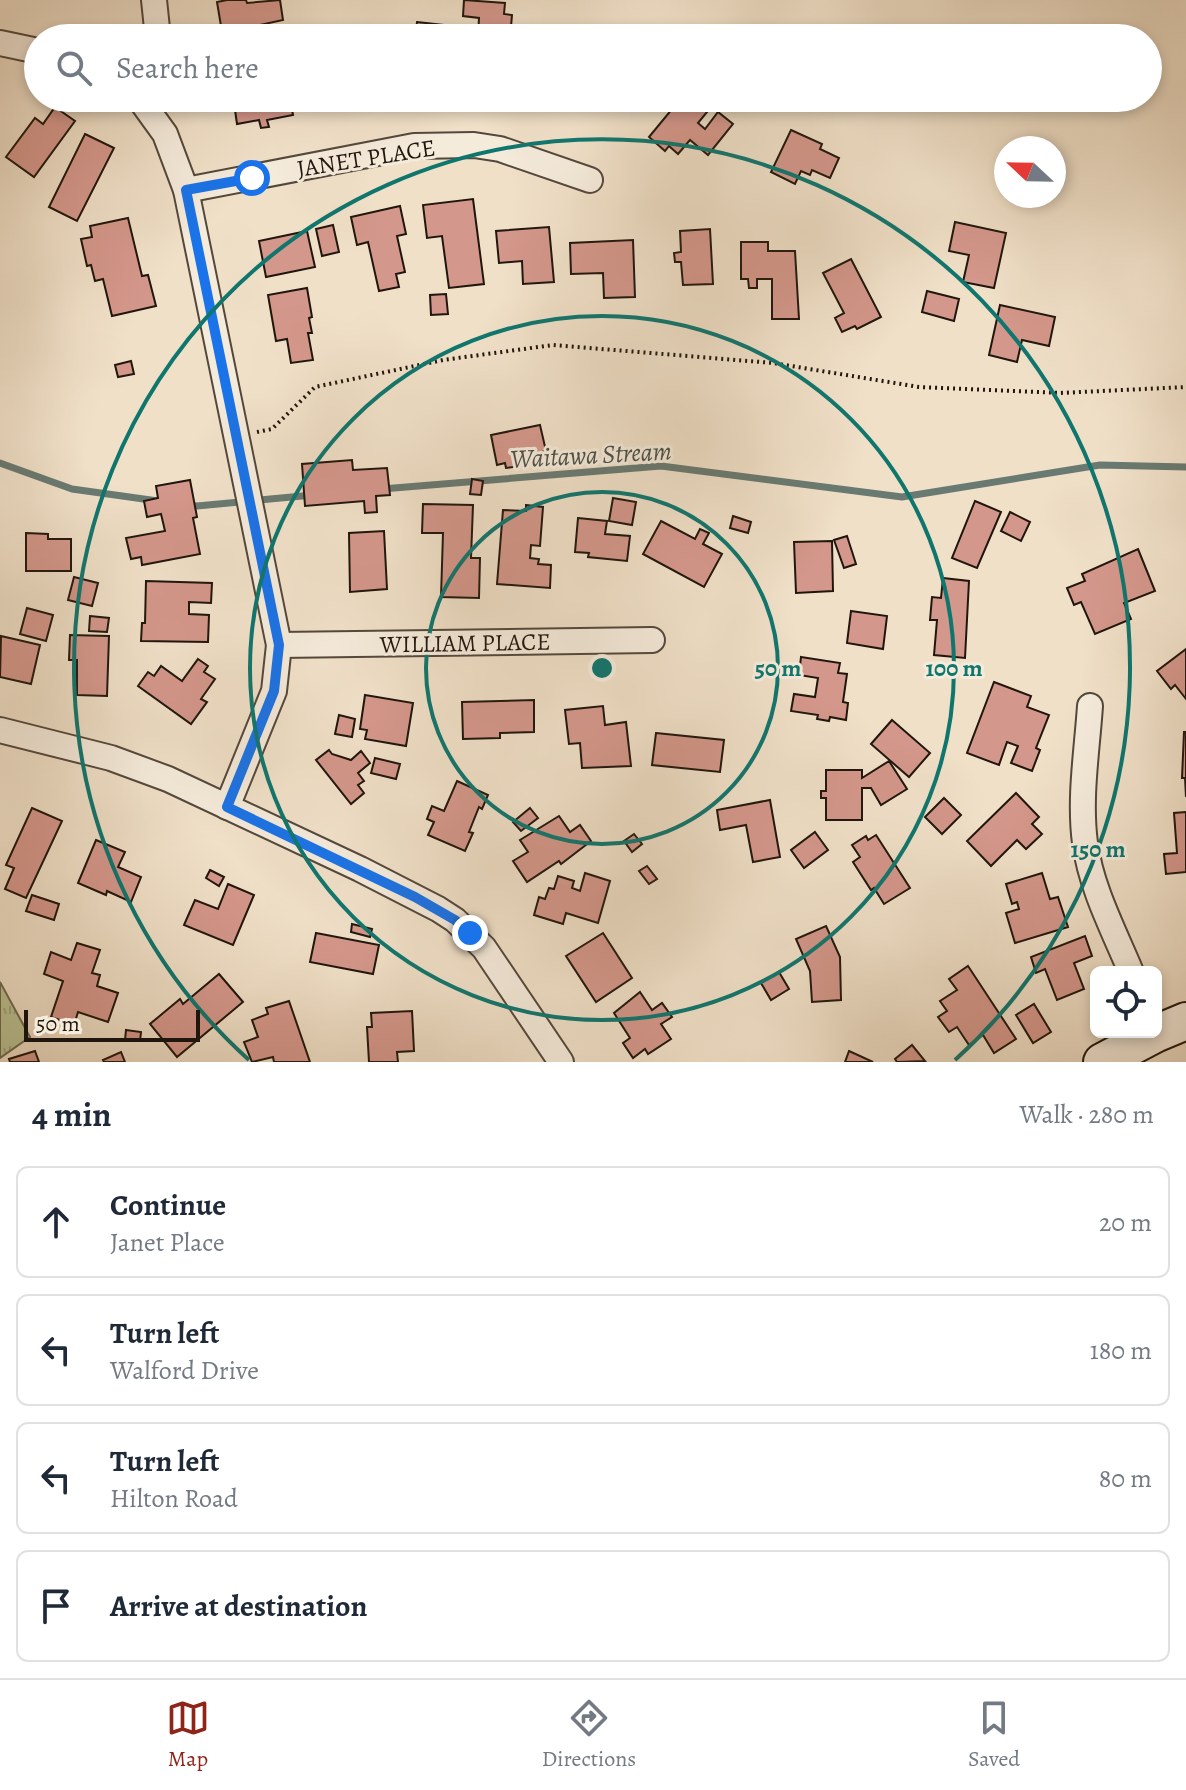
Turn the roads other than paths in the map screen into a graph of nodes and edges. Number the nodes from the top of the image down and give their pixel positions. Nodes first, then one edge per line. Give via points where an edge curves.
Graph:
1 (154, 0) edge
2 (157, 24) edge
3 (0, 43) edge
4 (24, 48) edge
5 (149, 112) edge
6 (590, 180) dead end
7 (186, 190) junction
8 (652, 640) dead end
9 (279, 645) junction
10 (1090, 706) dead end
11 (0, 730) edge
12 (227, 807) junction
13 (1128, 966) edge
14 (1165, 1029) edge
15 (561, 1062) edge
16 (1102, 1062) edge

1 - 2 street
3 - 4 street
5 - 7 street via 165,134
6 - 7 street, JANET PLACE via 500,149 443,144
7 - 9 street
8 - 9 street, WILLIAM PLACE
9 - 12 street via 274,691
10 - 13 street via 1085,844 1100,898
11 - 12 street via 111,758
12 - 15 street via 455,920 497,965
14 - 16 main road

